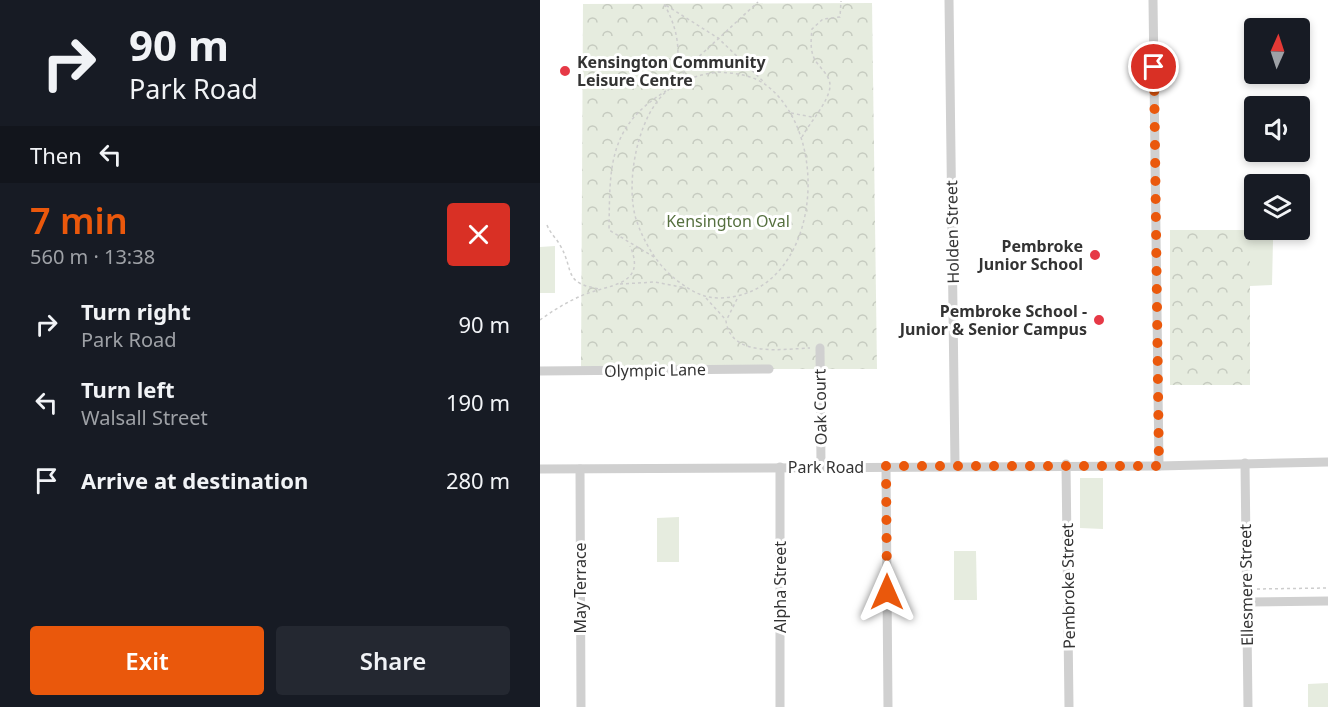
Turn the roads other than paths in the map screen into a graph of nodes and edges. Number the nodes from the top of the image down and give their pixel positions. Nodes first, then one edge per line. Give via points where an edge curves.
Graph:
1 (949, 0) edge
2 (1153, 0) edge
3 (820, 348) road end
4 (769, 369) dead end
5 (540, 371) edge
6 (1328, 462) edge
7 (1245, 463) junction
8 (955, 465) junction
9 (1066, 465) junction
10 (821, 466) junction
11 (886, 466) junction
12 (1159, 466) junction
13 (780, 467) junction
14 (540, 469) edge
15 (580, 469) junction
16 (1328, 601) edge
17 (1246, 602) junction
18 (581, 707) edge
19 (780, 707) edge
20 (888, 707) edge
21 (1069, 707) edge
22 (1248, 707) edge

1 - 8 street, Holden Street
2 - 12 street
3 - 10 street, Oak Court
4 - 5 street, Olympic Lane
6 - 7 street, Park Road
7 - 12 street, Park Road
7 - 17 street, Ellesmere Street
8 - 9 street, Park Road
8 - 11 street, Park Road
9 - 12 street, Park Road
9 - 21 street, Pembroke Street
10 - 11 street, Park Road
10 - 13 street, Park Road
11 - 20 street
13 - 15 street, Park Road
13 - 19 street, Alpha Street
14 - 15 street, Park Road
15 - 18 street, May Terrace
16 - 17 street
17 - 22 street, Ellesmere Street

